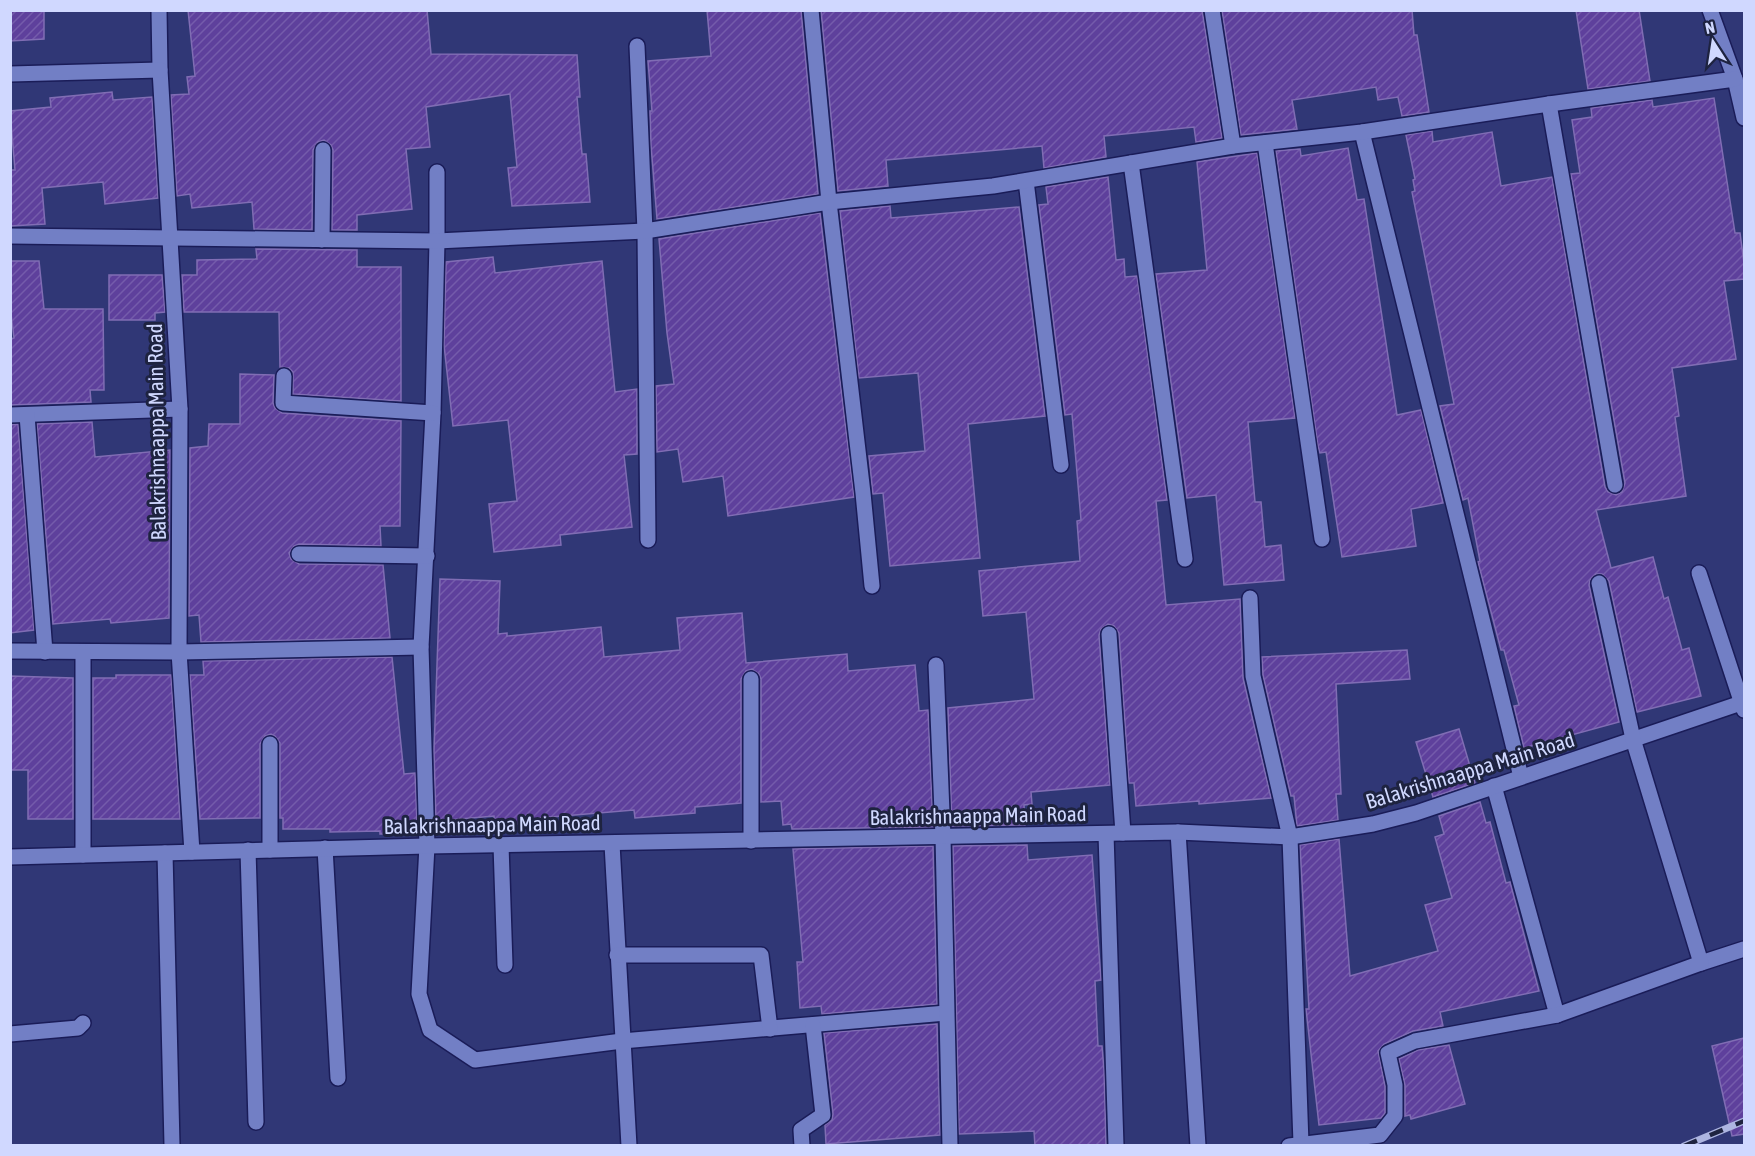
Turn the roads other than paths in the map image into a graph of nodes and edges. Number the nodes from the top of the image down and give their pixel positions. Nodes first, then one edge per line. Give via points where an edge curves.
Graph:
1 (159, 10) edge
2 (811, 10) edge
3 (1212, 10) edge
4 (1710, 10) edge
5 (637, 46) dead end
6 (160, 70) junction
7 (10, 74) edge
8 (1735, 79) junction
9 (1549, 104) junction
10 (1744, 118) edge
11 (1362, 132) junction
12 (1265, 144) junction
13 (1233, 146) junction
14 (322, 150) dead end
15 (1131, 163) junction
16 (436, 172) dead end
17 (1026, 181) junction
18 (829, 202) junction
19 (645, 231) junction
20 (10, 236) edge
21 (170, 239) junction
22 (322, 240) junction
23 (437, 241) junction
24 (284, 376) dead end
25 (180, 410) junction
26 (433, 413) junction
27 (10, 415) edge
28 (27, 415) junction
29 (1061, 465) dead end
30 (1615, 485) dead end
31 (1322, 539) dead end
32 (648, 540) dead end
33 (298, 554) dead end
34 (427, 556) junction
35 (1185, 558) dead end
36 (1699, 573) dead end
37 (1599, 583) dead end
38 (872, 586) dead end
39 (1250, 598) dead end
40 (1108, 633) dead end
41 (421, 646) junction
42 (10, 651) edge
43 (45, 652) junction
44 (83, 652) junction
45 (179, 652) junction
46 (936, 665) dead end
47 (751, 679) dead end
48 (1744, 705) edge
49 (1633, 739) junction
50 (270, 744) dead end
51 (1521, 777) junction
52 (1494, 786) junction
53 (1178, 832) junction
54 (1123, 833) junction
55 (1106, 834) junction
56 (943, 837) junction
57 (1290, 837) junction
58 (751, 841) junction
59 (612, 844) junction
60 (501, 845) junction
61 (427, 846) junction
62 (325, 848) junction
63 (248, 850) junction
64 (270, 850) junction
65 (192, 852) junction
66 (165, 853) junction
67 (83, 855) junction
68 (10, 857) edge
69 (1744, 948) edge
70 (617, 954) junction
71 (1701, 963) junction
72 (505, 965) dead end
73 (946, 1013) junction
74 (1557, 1015) junction
75 (83, 1023) dead end
76 (813, 1025) junction
77 (770, 1029) junction
78 (10, 1034) edge
79 (622, 1041) junction
80 (338, 1078) dead end
81 (256, 1122) dead end
82 (1295, 1144) edge
83 (172, 1145) edge
84 (629, 1146) edge
85 (802, 1146) edge
86 (950, 1146) edge
87 (1116, 1146) edge
88 (1198, 1146) edge

1 - 6 street, Balakrishnaappa Main Road
2 - 18 street
3 - 13 street
4 - 8 street
5 - 19 street
6 - 7 street
6 - 21 street, Balakrishnaappa Main Road
8 - 9 street
8 - 10 street
9 - 11 street
9 - 30 street
11 - 12 street
11 - 51 street
12 - 13 street
12 - 31 street
13 - 15 street
14 - 22 street
15 - 17 street
15 - 35 street
16 - 23 street
17 - 18 street
17 - 29 street
18 - 19 street
18 - 38 street
19 - 23 street
19 - 32 street
20 - 21 street
21 - 22 street
21 - 25 street, Balakrishnaappa Main Road
22 - 23 street
23 - 26 street
24 - 26 street via 283,403
25 - 28 street
25 - 45 street, Balakrishnaappa Main Road
26 - 34 street
27 - 28 street
28 - 43 street
33 - 34 street
34 - 41 street
36 - 48 street
37 - 49 street
39 - 57 street via 1253,676
40 - 54 street
41 - 45 street
41 - 61 street
42 - 43 street
43 - 44 street
44 - 45 street
44 - 67 street
45 - 65 street, Balakrishnaappa Main Road
46 - 56 street
47 - 58 street
48 - 49 street, Balakrishnaappa Main Road
49 - 51 street, Balakrishnaappa Main Road
49 - 71 street
50 - 64 street
51 - 52 street, Balakrishnaappa Main Road
52 - 57 street, Balakrishnaappa Main Road via 1374,824
52 - 74 street
53 - 54 street, Balakrishnaappa Main Road
53 - 57 street, Balakrishnaappa Main Road
53 - 88 street
54 - 55 street, Balakrishnaappa Main Road
55 - 56 street, Balakrishnaappa Main Road
55 - 87 street
56 - 58 street, Balakrishnaappa Main Road
56 - 73 street
57 - 82 street
58 - 59 street, Balakrishnaappa Main Road
59 - 60 street, Balakrishnaappa Main Road
59 - 70 street
60 - 61 street, Balakrishnaappa Main Road
60 - 72 street
61 - 62 street, Balakrishnaappa Main Road
61 - 79 street via 419,994 430,1030 475,1060
62 - 64 street, Balakrishnaappa Main Road
62 - 80 street
63 - 64 street, Balakrishnaappa Main Road
63 - 65 street, Balakrishnaappa Main Road
63 - 81 street
65 - 66 street, Balakrishnaappa Main Road
66 - 67 street, Balakrishnaappa Main Road
66 - 83 street
67 - 68 street, Balakrishnaappa Main Road
69 - 71 street
70 - 77 street via 761,956
70 - 79 street
71 - 74 street
73 - 76 street
73 - 86 street
74 - 82 street via 1415,1041 1388,1053 1395,1085 1395,1116 1380,1135
75 - 78 street via 78,1028
76 - 77 street
76 - 85 street via 823,1115 801,1130
77 - 79 street
79 - 84 street

